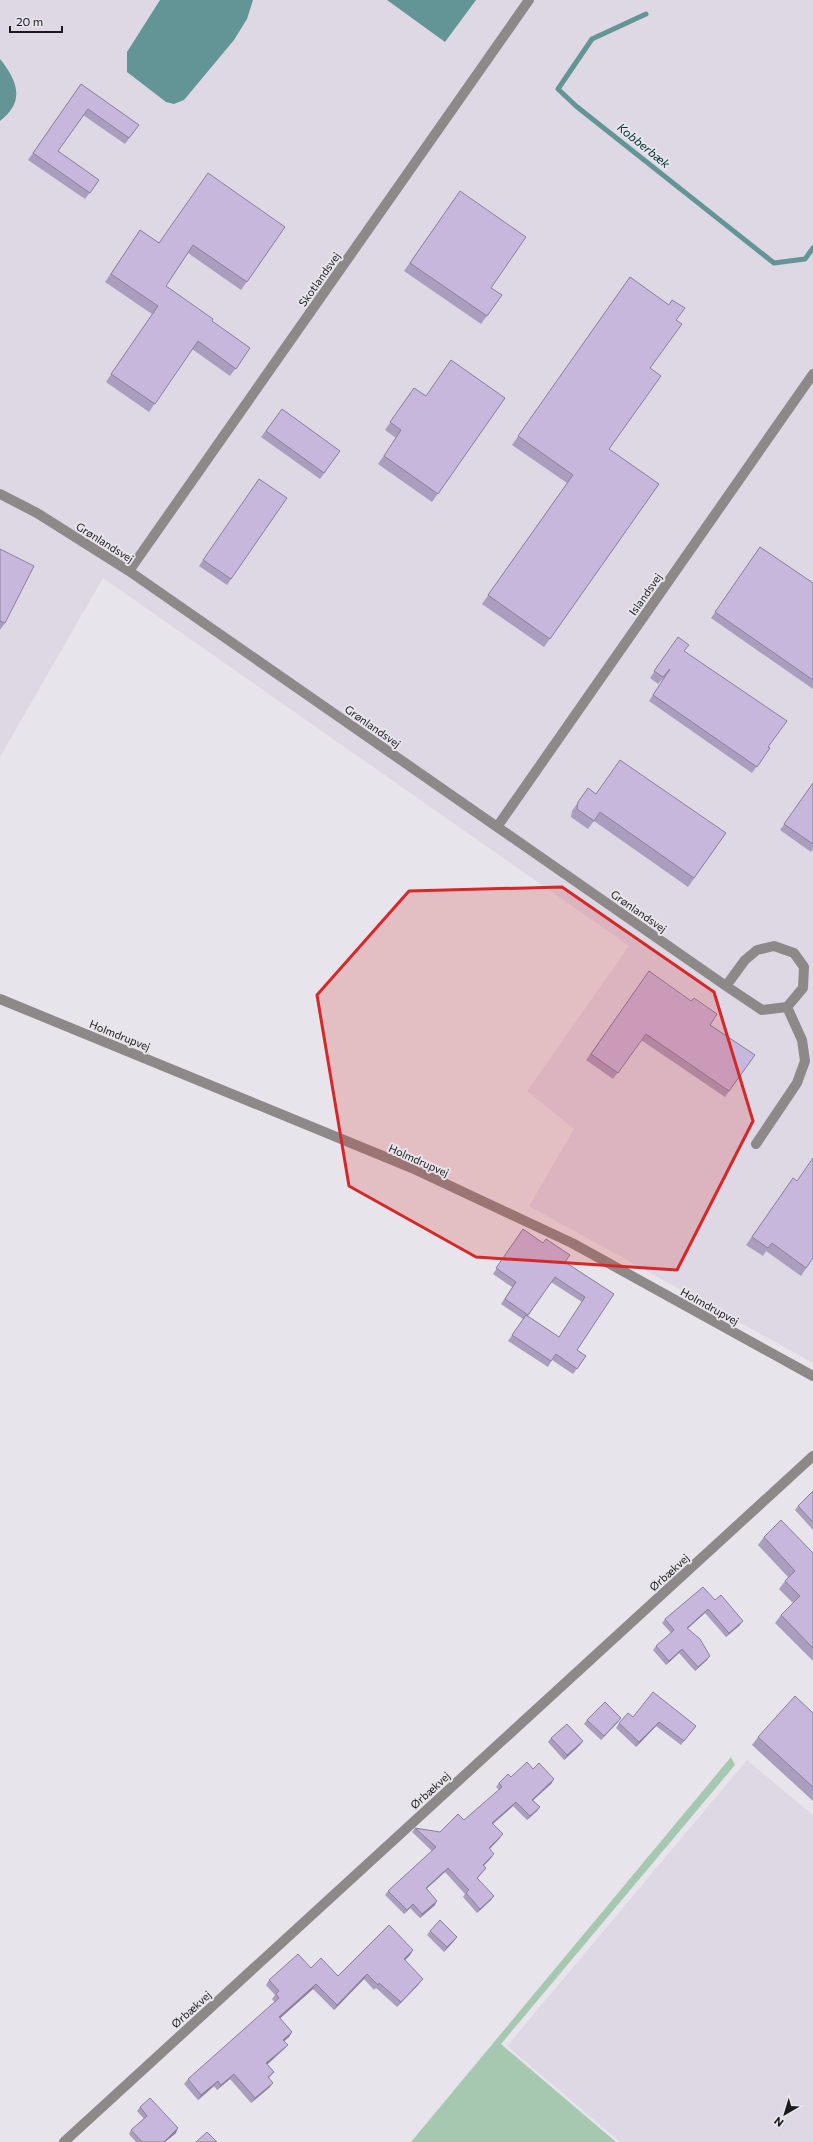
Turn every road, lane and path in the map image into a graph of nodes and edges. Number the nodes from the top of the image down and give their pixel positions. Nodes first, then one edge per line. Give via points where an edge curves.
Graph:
1 (529, 0) edge
2 (813, 374) edge
3 (0, 494) edge
4 (129, 572) junction
5 (497, 827) junction
6 (726, 986) junction
7 (0, 999) edge
8 (787, 1007) junction
9 (756, 1144) dead end
10 (813, 1376) edge
11 (813, 1456) edge
12 (64, 2142) edge

1 - 4 street, Skotlandsvej
2 - 5 street, Islandsvej
3 - 4 street, Grønlandsvej via 37,514
4 - 5 street, Grønlandsvej
5 - 6 street, Grønlandsvej
6 - 8 street, Grønlandsvej via 762,1010
6 - 8 street via 745,960 757,950 774,946 794,953 804,967 803,988
7 - 10 street, Holmdrupvej via 412,1168 572,1244
8 - 9 street via 802,1040 805,1061 797,1083
11 - 12 street, Ørbækvej

